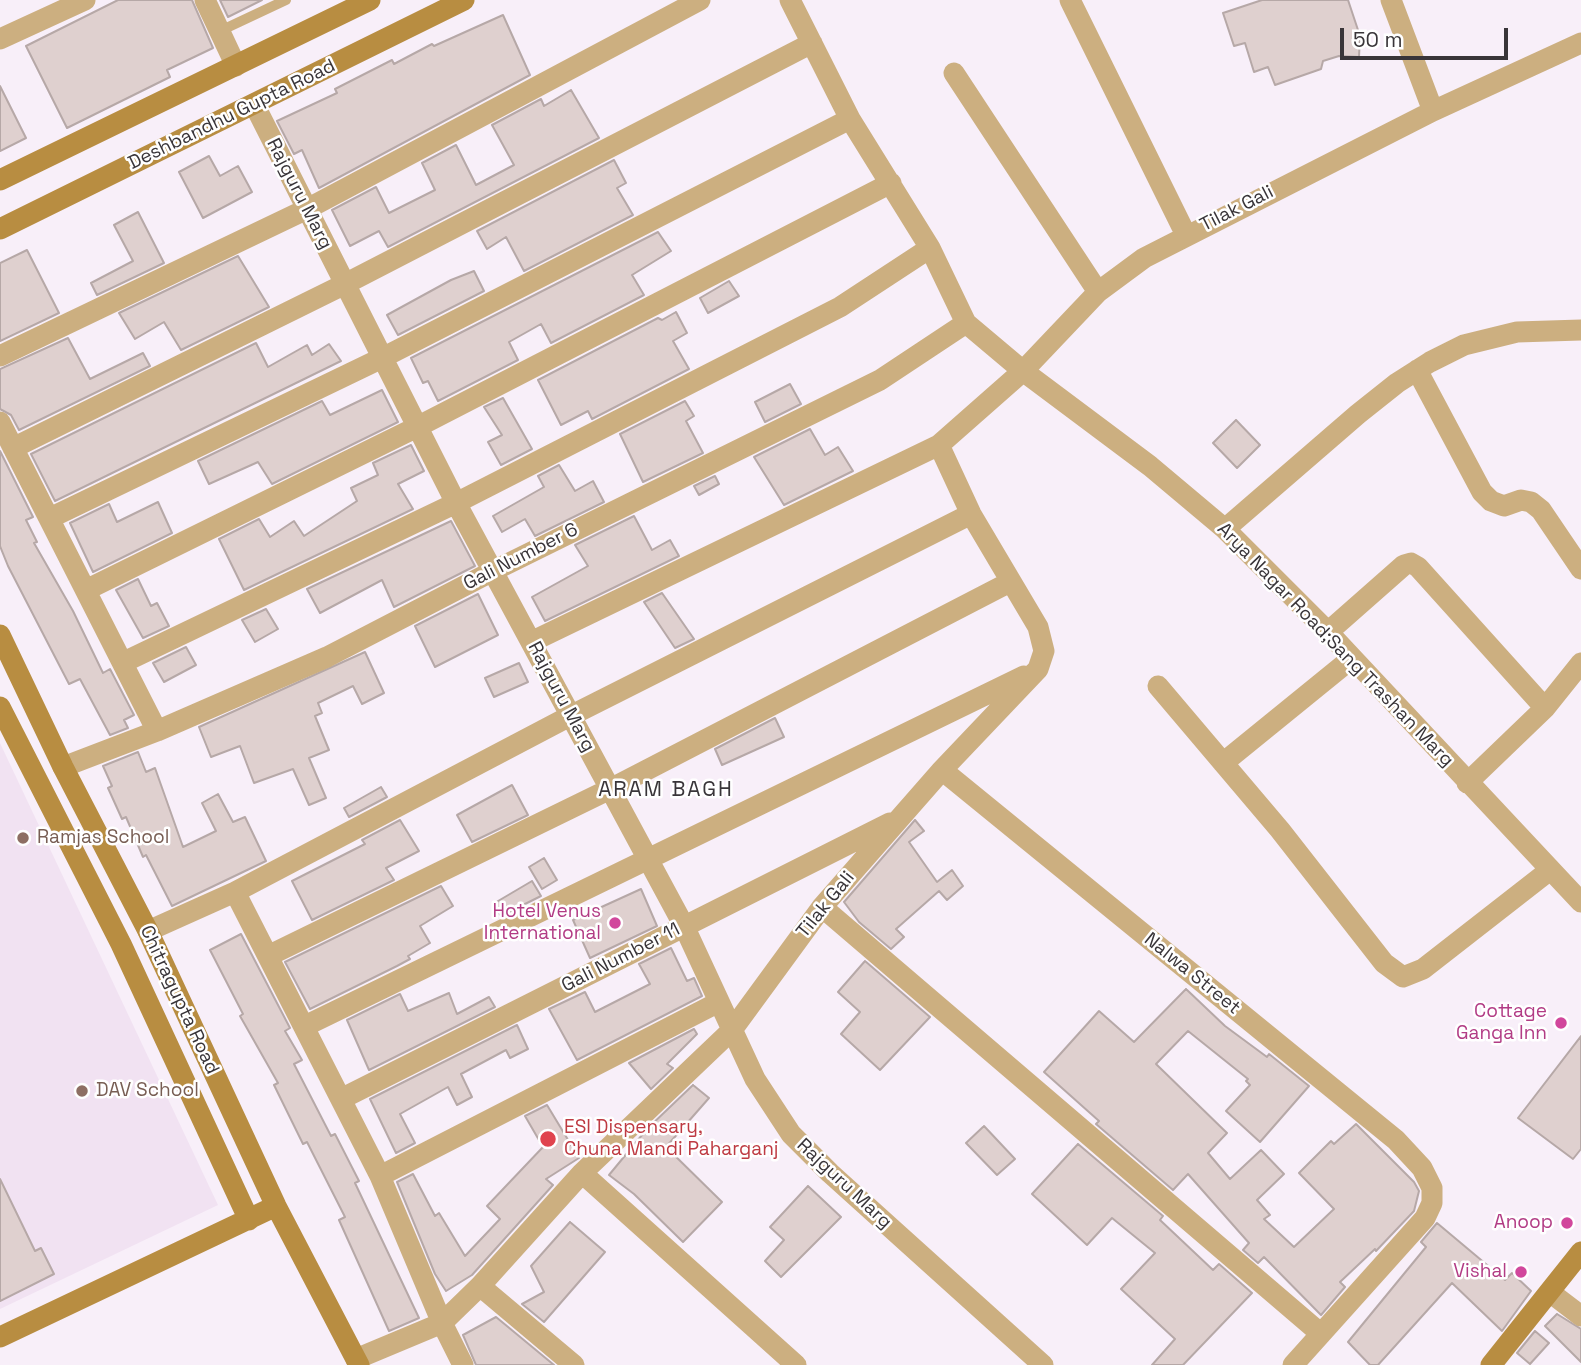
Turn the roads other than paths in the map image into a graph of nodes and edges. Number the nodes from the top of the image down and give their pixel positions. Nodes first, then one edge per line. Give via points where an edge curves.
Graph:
1 (85, 0) edge
2 (205, 0) edge
3 (286, 0) edge
4 (370, 0) edge
5 (464, 0) edge
6 (700, 0) edge
7 (790, 0) edge
8 (1070, 0) edge
9 (1391, 0) edge
10 (219, 31) junction
11 (0, 39) edge
12 (812, 43) junction
13 (1581, 43) edge
14 (236, 66) junction
15 (954, 73) dead end
16 (254, 104) junction
17 (1433, 111) junction
18 (850, 119) junction
19 (0, 180) edge
20 (891, 183) junction
21 (307, 209) junction
22 (0, 229) edge
23 (1186, 235) junction
24 (930, 248) junction
25 (345, 284) junction
26 (1098, 292) junction
27 (966, 323) junction
28 (1581, 330) edge
29 (0, 356) edge
30 (382, 358) junction
31 (1417, 370) junction
32 (1024, 371) junction
33 (0, 422) edge
34 (417, 427) junction
35 (939, 445) junction
36 (13, 448) junction
37 (456, 503) junction
38 (971, 514) junction
39 (50, 518) junction
40 (1225, 530) junction
41 (1580, 565) edge
42 (493, 570) junction
43 (1010, 582) junction
44 (86, 590) junction
45 (1328, 632) junction
46 (0, 635) edge
47 (531, 642) junction
48 (1351, 659) junction
49 (124, 662) junction
50 (1581, 663) edge
51 (1038, 669) junction
52 (1158, 686) dead end
53 (0, 707) edge
54 (1545, 708) junction
55 (570, 716) junction
56 (157, 732) junction
57 (1223, 763) junction
58 (63, 767) junction
59 (942, 769) junction
60 (1467, 783) junction
61 (610, 789) junction
62 (901, 817) junction
63 (649, 859) junction
64 (1550, 870) junction
65 (235, 892) junction
66 (1581, 902) edge
67 (822, 907) junction
68 (684, 926) junction
69 (148, 931) junction
70 (270, 955) junction
71 (719, 1002) junction
72 (305, 1026) junction
73 (732, 1030) junction
74 (341, 1099) junction
75 (582, 1173) junction
76 (380, 1176) junction
77 (276, 1206) junction
78 (249, 1220) junction
79 (1581, 1252) edge
80 (480, 1286) junction
81 (1551, 1293) junction
82 (1581, 1316) edge
83 (442, 1323) junction
84 (1321, 1333) junction
85 (0, 1337) edge
86 (358, 1362) edge
87 (463, 1365) edge
88 (574, 1365) edge
89 (796, 1365) edge
90 (1043, 1365) edge
91 (1293, 1365) edge
92 (1491, 1365) edge

1 - 11 street
2 - 10 street
3 - 10 lane
4 - 14 street
5 - 16 street, Deshbandhu Gupta Road
6 - 21 street
7 - 12 street, Arya Nagar Road;Sang Trashan Marg
8 - 23 street
9 - 17 street
10 - 14 street
12 - 18 street, Arya Nagar Road;Sang Trashan Marg
12 - 25 street
13 - 17 street, Tilak Gali
14 - 19 street
15 - 26 street
16 - 21 street, Rajguru Marg
16 - 22 street, Deshbandhu Gupta Road
17 - 23 street, Tilak Gali
18 - 20 street, Arya Nagar Road;Sang Trashan Marg
18 - 30 street
20 - 24 street, Arya Nagar Road;Sang Trashan Marg
20 - 34 street
21 - 25 street, Rajguru Marg
21 - 29 street
23 - 26 street, Tilak Gali via 1144,258
24 - 27 street, Arya Nagar Road;Sang Trashan Marg
24 - 37 street via 840,307
25 - 30 street, Rajguru Marg
25 - 36 street
26 - 32 street, Tilak Gali
27 - 32 street, Arya Nagar Road;Sang Trashan Marg
27 - 42 street, Gali Number 6 via 880,380
28 - 31 street via 1517,332 1464,345
30 - 34 street, Rajguru Marg
30 - 39 street
31 - 40 street via 1358,414
31 - 41 street via 1482,492 1504,506 1531,502
32 - 35 street, Tilak Gali
32 - 40 street, Arya Nagar Road;Sang Trashan Marg via 1150,466
33 - 36 street
34 - 37 street, Rajguru Marg
34 - 44 street
35 - 38 street
35 - 47 street, Tilak Gali
36 - 39 street
37 - 42 street, Rajguru Marg
37 - 49 street
38 - 43 street
38 - 55 street
39 - 44 street
40 - 45 street, Arya Nagar Road;Sang Trashan Marg
42 - 47 street, Rajguru Marg
42 - 56 street, Gali Number 6 via 327,657
43 - 51 street via 1038,627 1044,651
43 - 61 street
44 - 49 street
45 - 48 street, Arya Nagar Road;Sang Trashan Marg
45 - 54 street via 1410,563
46 - 58 street, Chitragupta Road
47 - 55 street, Rajguru Marg
48 - 57 street
48 - 60 street, Arya Nagar Road;Sang Trashan Marg
49 - 56 street
50 - 54 street
51 - 59 street, Tilak Gali
51 - 63 street
52 - 57 street
53 - 78 street, Chitragupta Road via 121,944
54 - 60 street
55 - 61 street, Rajguru Marg
55 - 65 street
56 - 58 street, Gali Number 6
57 - 64 street via 1384,963 1403,977 1423,969
58 - 69 street, Chitragupta Road
59 - 62 street, Tilak Gali
59 - 84 street, Nalwa Street via 1396,1140 1422,1168 1432,1188 1425,1218
60 - 64 street, Arya Nagar Road;Sang Trashan Marg
61 - 63 street, Rajguru Marg
61 - 70 street
62 - 67 street, Tilak Gali
62 - 68 street, Gali Number 11
63 - 68 street, Rajguru Marg
63 - 72 street
64 - 66 street, Arya Nagar Road;Sang Trashan Marg
65 - 69 street
65 - 70 street
67 - 73 street, Tilak Gali
67 - 84 street
68 - 71 street, Rajguru Marg
68 - 74 street, Gali Number 11
69 - 77 street, Chitragupta Road
70 - 72 street
71 - 73 street, Rajguru Marg
71 - 76 street
72 - 74 street
73 - 75 street, Tilak Gali
73 - 90 street, Rajguru Marg via 755,1079 791,1134
74 - 76 street
75 - 80 street, Tilak Gali
75 - 89 street
76 - 83 street
77 - 78 street
77 - 86 street, Chitragupta Road
78 - 85 street
79 - 81 street
80 - 83 street, Tilak Gali
80 - 88 street
81 - 82 street
81 - 92 street
83 - 86 street
83 - 87 street
84 - 91 street

